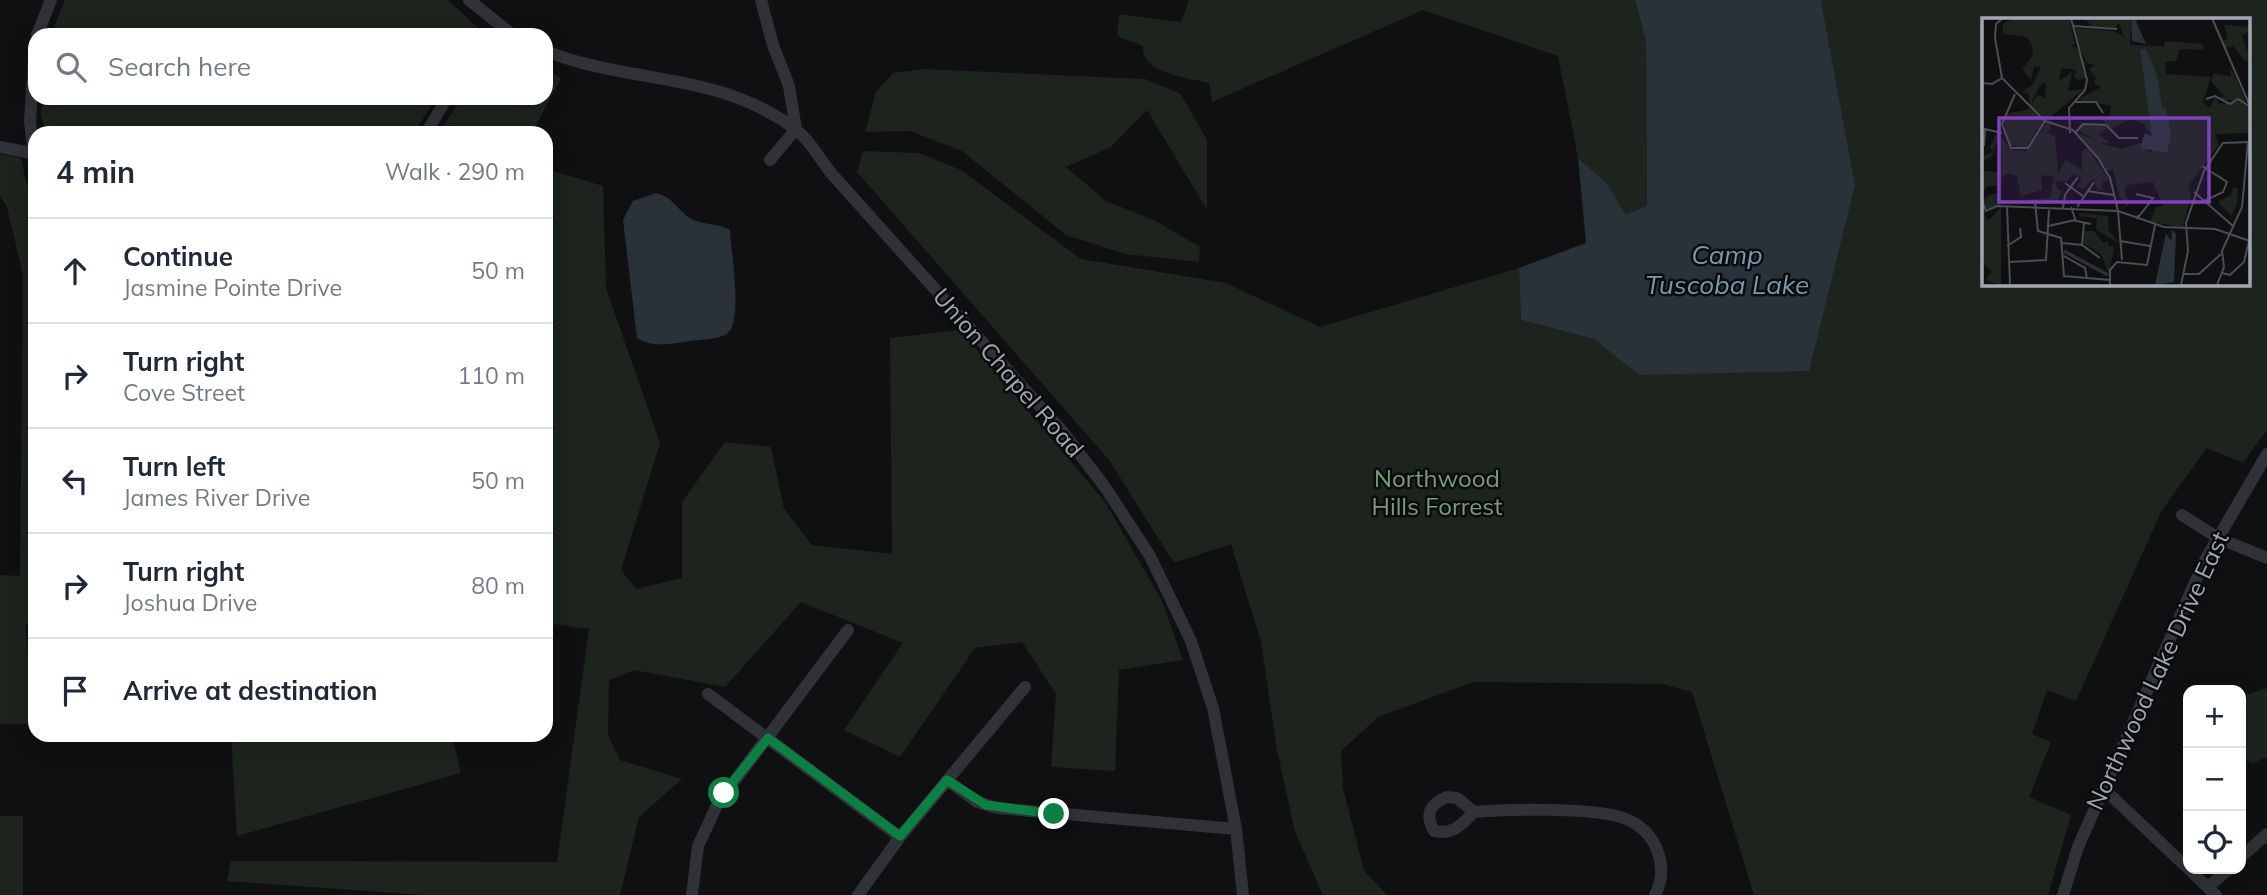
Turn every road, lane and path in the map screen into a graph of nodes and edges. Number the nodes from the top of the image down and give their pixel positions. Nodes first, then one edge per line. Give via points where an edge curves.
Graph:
1 (51, 0) edge
2 (468, 0) edge
3 (761, 0) edge
4 (40, 28) edge
5 (493, 28) edge
6 (553, 53) edge
7 (31, 105) edge
8 (442, 105) edge
9 (31, 126) edge
10 (430, 126) edge
11 (796, 129) junction
12 (0, 146) edge
13 (28, 152) edge
14 (770, 160) dead end
15 (2267, 454) edge
16 (2182, 515) dead end
17 (2218, 538) junction
18 (2267, 558) edge
19 (848, 630) dead end
20 (1025, 687) dead end
21 (708, 694) dead end
22 (768, 738) junction
23 (947, 780) junction
24 (2105, 790) junction
25 (1474, 812) dead end
26 (1236, 829) junction
27 (2267, 834) edge
28 (900, 836) junction
29 (2246, 853) edge
30 (2225, 874) edge
31 (2212, 891) edge
32 (692, 895) edge
33 (858, 895) edge
34 (1243, 895) edge
35 (1655, 895) edge
36 (2063, 895) edge

1 - 4 street
2 - 5 street
3 - 11 street via 789,86
6 - 11 street, Union Chapel Road via 728,92
7 - 9 street
8 - 10 street
11 - 14 street
11 - 26 street, Union Chapel Road via 1062,431 1132,526 1172,598 1195,653 1222,743
12 - 13 street
15 - 17 street, Northwood Lake Drive East
16 - 17 street
17 - 18 street
17 - 24 street, Northwood Lake Drive East
19 - 22 street
20 - 23 street
21 - 22 street
22 - 28 street
22 - 32 street via 724,793 706,824 695,858
23 - 26 street via 977,802 997,808
23 - 28 street
24 - 31 street
24 - 36 street, Northwood Lake Drive East via 2078,847
25 - 35 street via 1537,810 1627,819 1648,836 1661,856
26 - 34 street, Union Chapel Road
27 - 29 street
28 - 33 street
30 - 31 street

